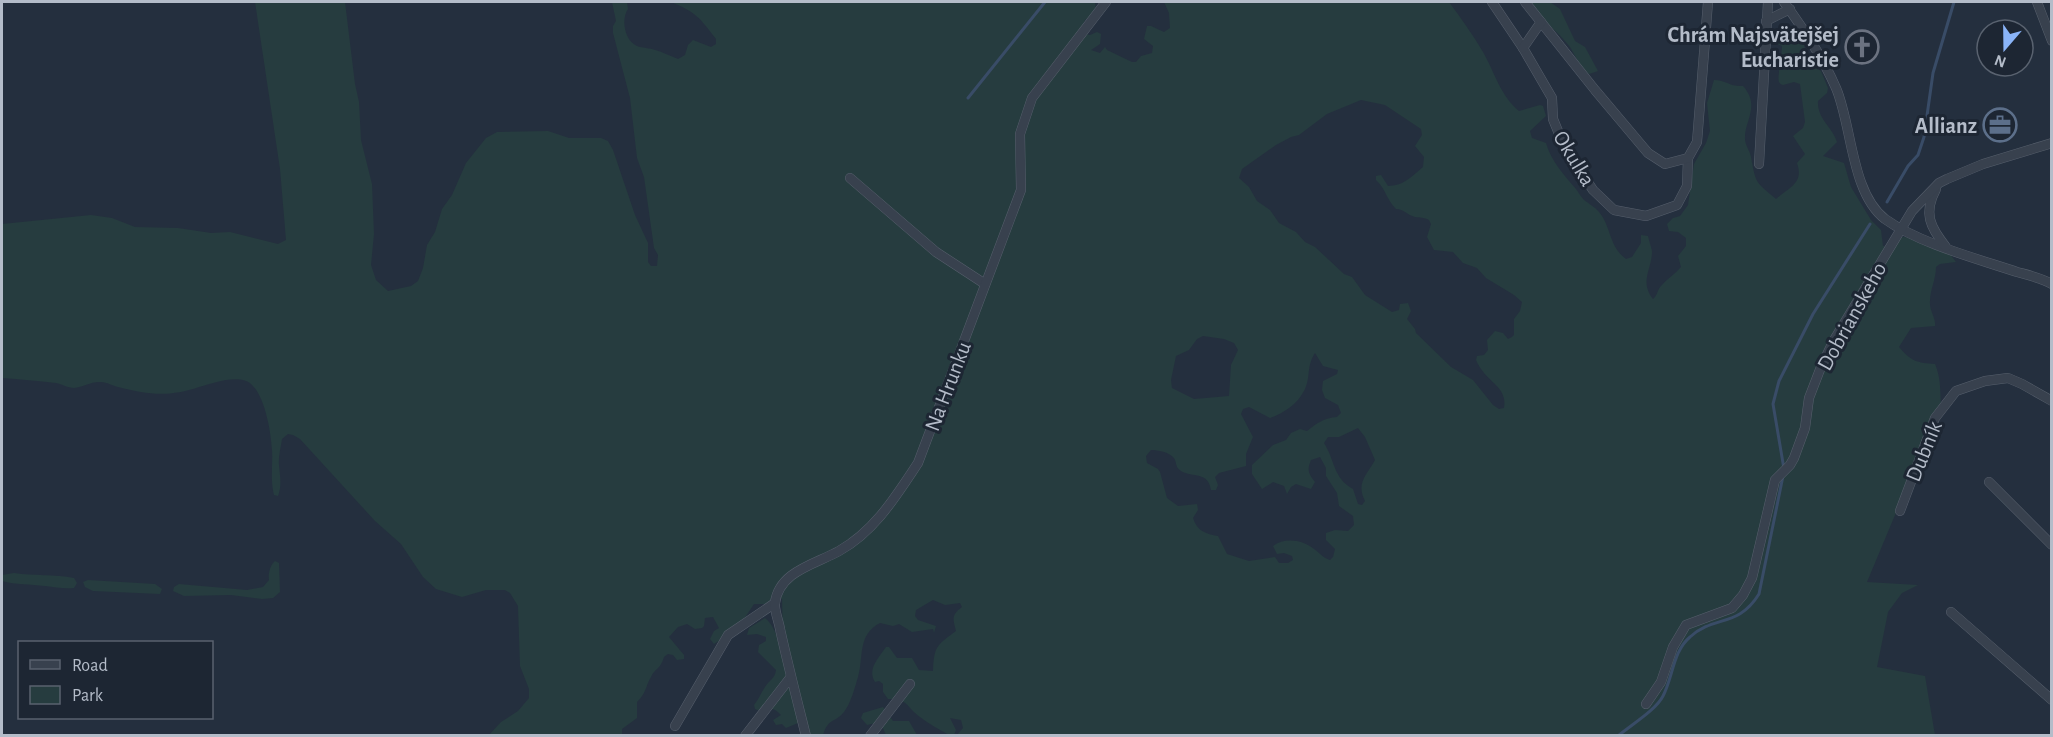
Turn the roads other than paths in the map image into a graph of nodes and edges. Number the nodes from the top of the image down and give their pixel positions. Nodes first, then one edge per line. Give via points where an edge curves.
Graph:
1 (1106, 2) edge
2 (1492, 2) edge
3 (1525, 2) edge
4 (1708, 2) edge
5 (1768, 2) edge
6 (2037, 2) edge
7 (1787, 5) edge
8 (1767, 21) junction
9 (1541, 22) junction
10 (2052, 41) edge
11 (1523, 48) junction
12 (2052, 143) edge
13 (1688, 158) junction
14 (1759, 164) dead end
15 (850, 178) dead end
16 (1939, 183) junction
17 (1900, 228) junction
18 (1948, 249) junction
19 (985, 284) junction
20 (2052, 284) edge
21 (2052, 401) edge
22 (1989, 482) dead end
23 (1900, 511) dead end
24 (2052, 545) edge
25 (775, 603) junction
26 (1951, 612) dead end
27 (790, 678) junction
28 (910, 684) dead end
29 (2052, 700) edge
30 (1646, 704) dead end
31 (675, 726) dead end
32 (745, 735) edge
33 (806, 735) edge
34 (870, 735) edge

1 - 19 street, Na Hrunku via 1032,98 1020,134 1020,190
2 - 11 street, Okulka
3 - 9 street
4 - 13 street, Okulka via 1697,142
5 - 8 street
6 - 10 street
7 - 8 street
7 - 17 street via 1820,54 1837,91 1871,204
8 - 14 street
9 - 11 street
9 - 13 street via 1648,153 1665,164
11 - 13 street, Okulka via 1552,98 1553,120 1564,146 1593,190 1614,210 1646,216 1677,205 1687,186
12 - 16 street, Dobrianskeho via 1983,164
15 - 19 street via 936,252
16 - 17 street, Dobrianskeho
16 - 18 street via 1928,214 1934,232
17 - 18 street
17 - 30 street, Dobrianskeho via 1821,367 1809,398 1805,428 1790,465 1775,480 1752,578 1743,595 1732,608 1686,625 1673,647 1661,682
18 - 20 street
19 - 25 street, Na Hrunku via 918,463 894,500 867,531 783,583
21 - 23 street, Dubník via 2008,378 1956,391 1935,418
22 - 24 street
25 - 27 street
25 - 31 street via 728,635
26 - 29 street
27 - 32 street
27 - 33 street
28 - 34 street

